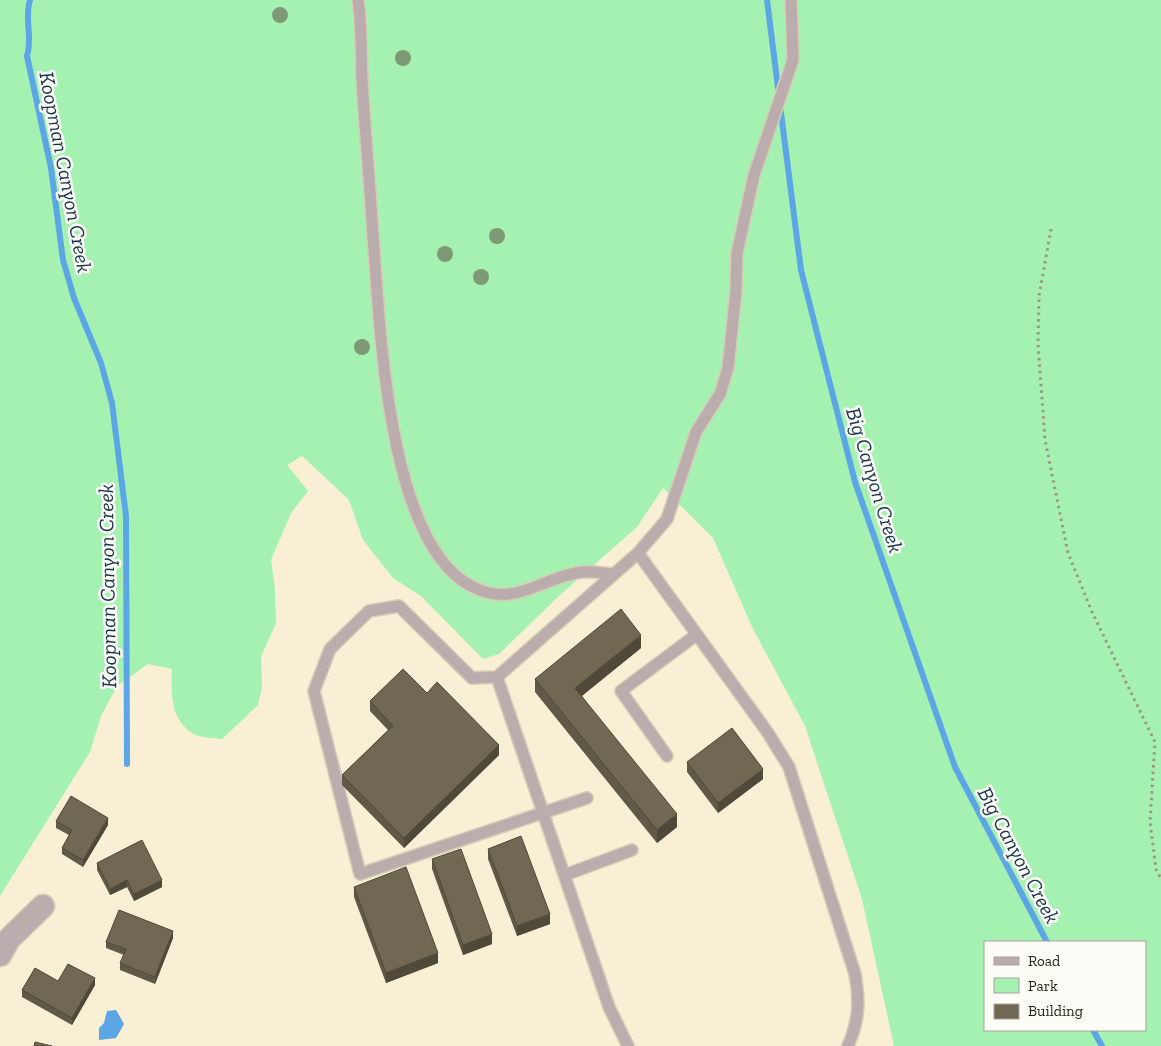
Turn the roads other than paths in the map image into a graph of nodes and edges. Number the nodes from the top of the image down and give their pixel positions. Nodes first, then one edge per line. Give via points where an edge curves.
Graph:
1 (358, 0) edge
2 (791, 0) edge
3 (638, 553) junction
4 (614, 574) junction
5 (696, 635) junction
6 (497, 677) junction
7 (667, 756) dead end
8 (588, 798) dead end
9 (543, 812) junction
10 (632, 850) dead end
11 (564, 874) junction
12 (43, 906) dead end
13 (0, 955) edge
14 (628, 1046) edge
15 (848, 1046) edge

1 - 4 lane via 384,369 393,432 406,484 420,521 433,548 449,569 470,586 494,594 507,596 577,572
2 - 3 lane via 793,60 754,176 737,253 728,368 720,394 696,432 667,519
3 - 4 lane
3 - 5 lane
4 - 6 lane
5 - 7 lane via 621,691
5 - 15 lane via 789,767 855,974 860,999 855,1029
6 - 9 lane
6 - 9 lane via 472,678 399,606 369,611 330,649 314,691 360,874
8 - 9 lane
9 - 11 lane
10 - 11 lane
11 - 14 lane via 610,1007
12 - 13 street via 9,939

